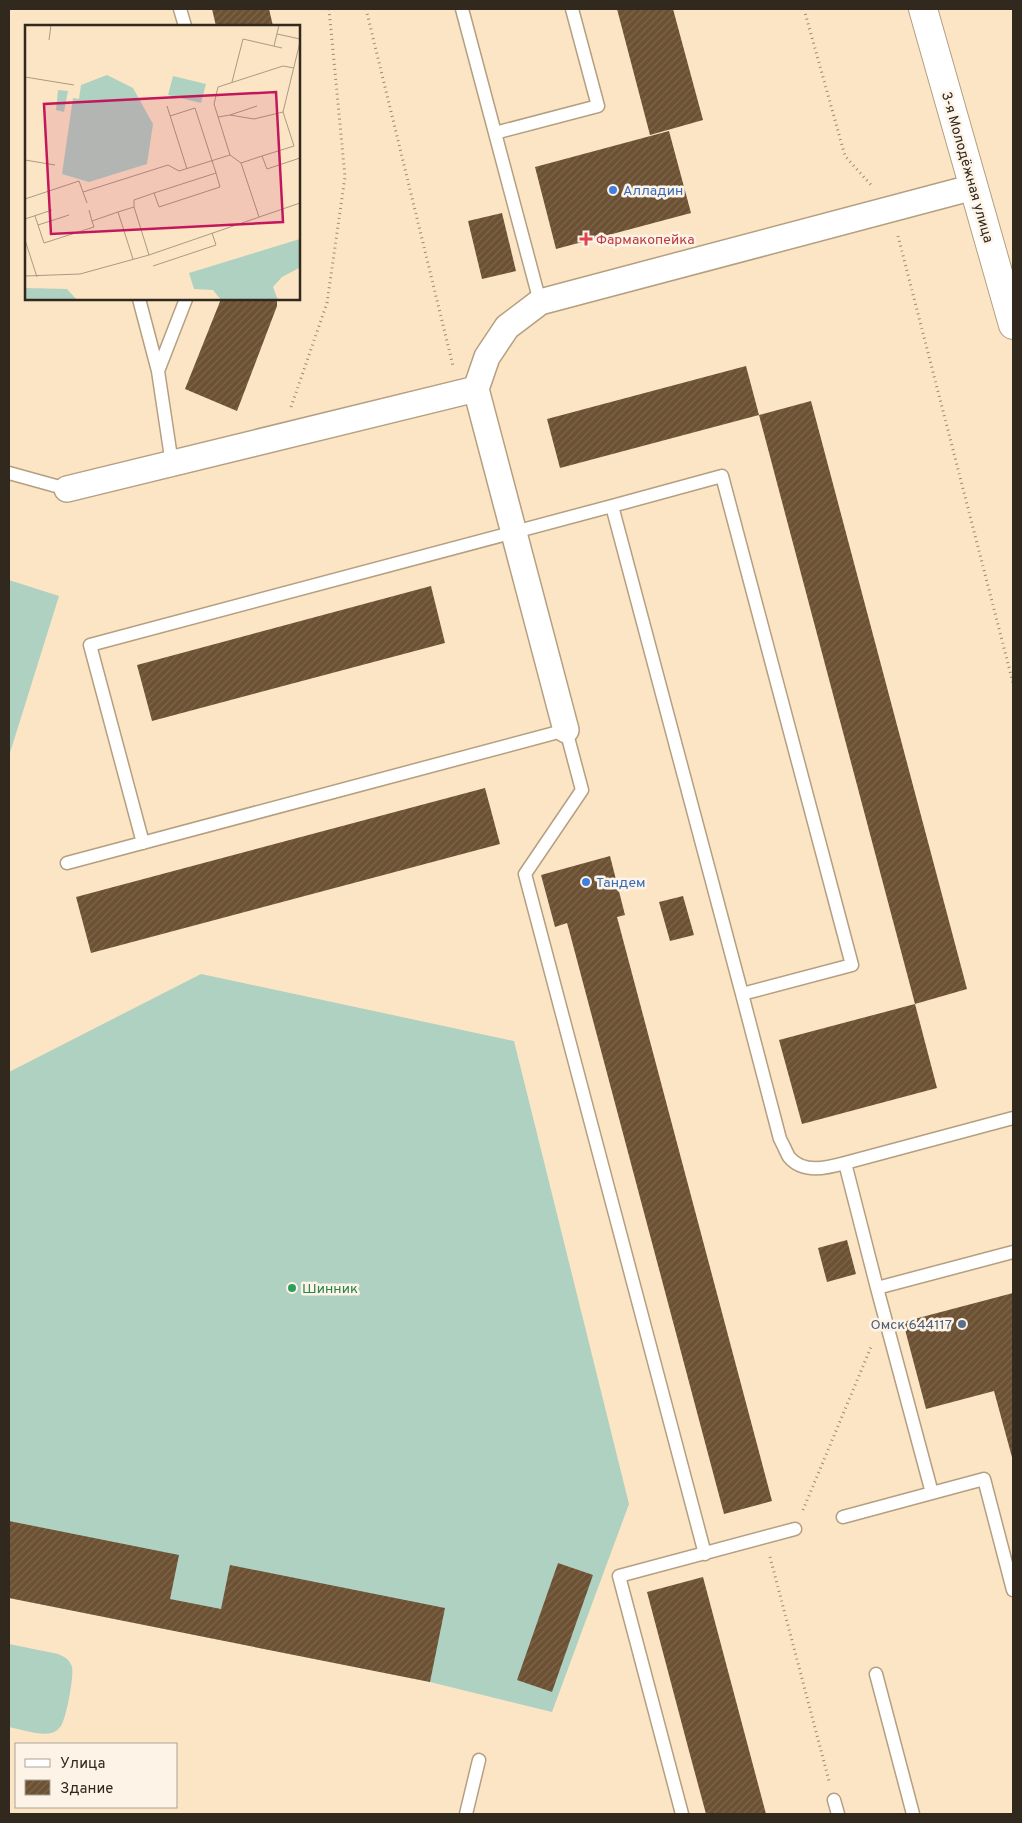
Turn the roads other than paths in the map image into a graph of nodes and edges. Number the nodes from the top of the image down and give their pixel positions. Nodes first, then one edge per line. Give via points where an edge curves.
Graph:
1 (180, 9) edge
2 (462, 9) edge
3 (572, 9) edge
4 (923, 9) edge
5 (185, 25) edge
6 (495, 133) junction
7 (974, 187) junction
8 (139, 300) edge
9 (186, 300) edge
10 (540, 302) junction
11 (1013, 324) edge
12 (158, 371) junction
13 (468, 391) junction
14 (172, 464) junction
15 (9, 473) edge
16 (67, 489) joint
17 (612, 506) junction
18 (514, 532) junction
19 (566, 730) junction
20 (143, 843) junction
21 (67, 863) dead end
22 (742, 994) junction
23 (1013, 1118) edge
24 (845, 1163) junction
25 (1013, 1252) edge
26 (877, 1288) junction
27 (932, 1493) junction
28 (843, 1516) dead end
29 (795, 1530) road end
30 (705, 1554) junction
31 (1013, 1590) edge
32 (876, 1674) dead end
33 (479, 1760) dead end
34 (834, 1800) road end
35 (466, 1814) edge
36 (682, 1814) edge
37 (838, 1814) edge
38 (913, 1814) edge

1 - 5 lane
2 - 6 lane
3 - 6 lane via 598,106
4 - 7 main road, 3-я Молодёжная улица
6 - 10 lane
7 - 10 street
7 - 11 main road, 3-я Молодёжная улица
8 - 12 lane
9 - 12 lane
10 - 13 street via 507,327
12 - 14 lane
13 - 14 street
13 - 18 street
14 - 16 street
15 - 16 lane
17 - 18 lane
17 - 22 lane
17 - 22 lane via 722,476 822,850 852,964
18 - 19 street
18 - 20 lane via 90,645
19 - 20 lane
19 - 30 lane via 582,790 525,874
20 - 21 lane
22 - 24 lane via 780,1139 790,1158 807,1168
23 - 24 lane
24 - 26 lane
25 - 26 lane
26 - 27 lane
27 - 28 lane
27 - 31 lane via 984,1479
29 - 30 lane
30 - 36 lane via 619,1576
32 - 38 lane
33 - 35 lane
34 - 37 lane

